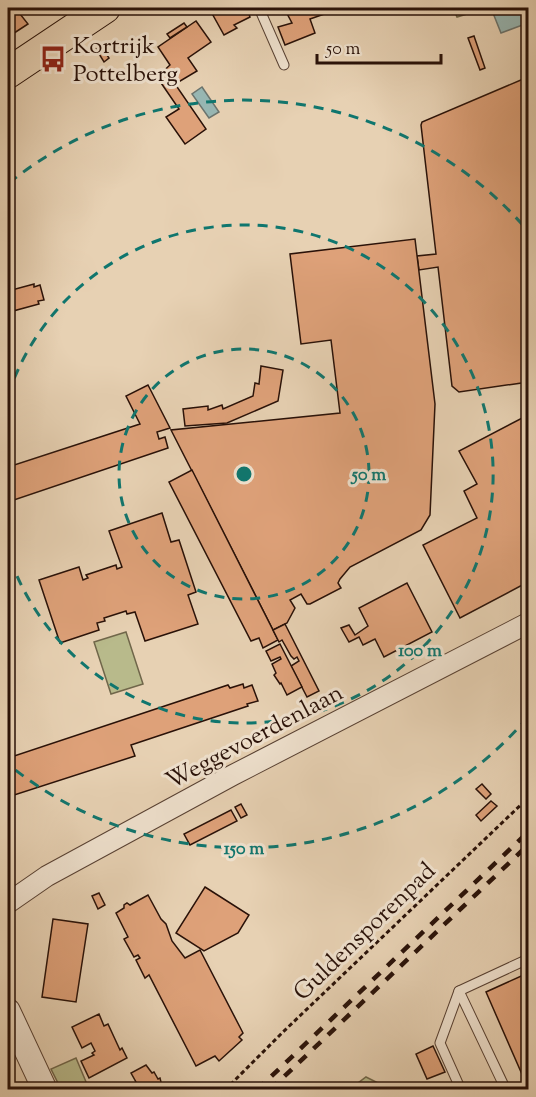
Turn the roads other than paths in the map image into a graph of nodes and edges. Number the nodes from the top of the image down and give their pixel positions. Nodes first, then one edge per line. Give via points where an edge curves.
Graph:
1 (105, 8) edge
2 (259, 8) edge
3 (284, 65) dead end
4 (8, 73) edge
5 (528, 623) edge
6 (8, 903) edge
7 (528, 959) edge
8 (459, 991) junction
9 (8, 1011) edge
10 (45, 1089) edge
11 (461, 1089) edge
12 (506, 1089) edge

1 - 4 main road
2 - 3 lane
5 - 6 street, Weggevoerdenlaan via 233,775 47,876
7 - 8 lane
8 - 11 lane via 440,1043
8 - 12 lane
9 - 10 street

